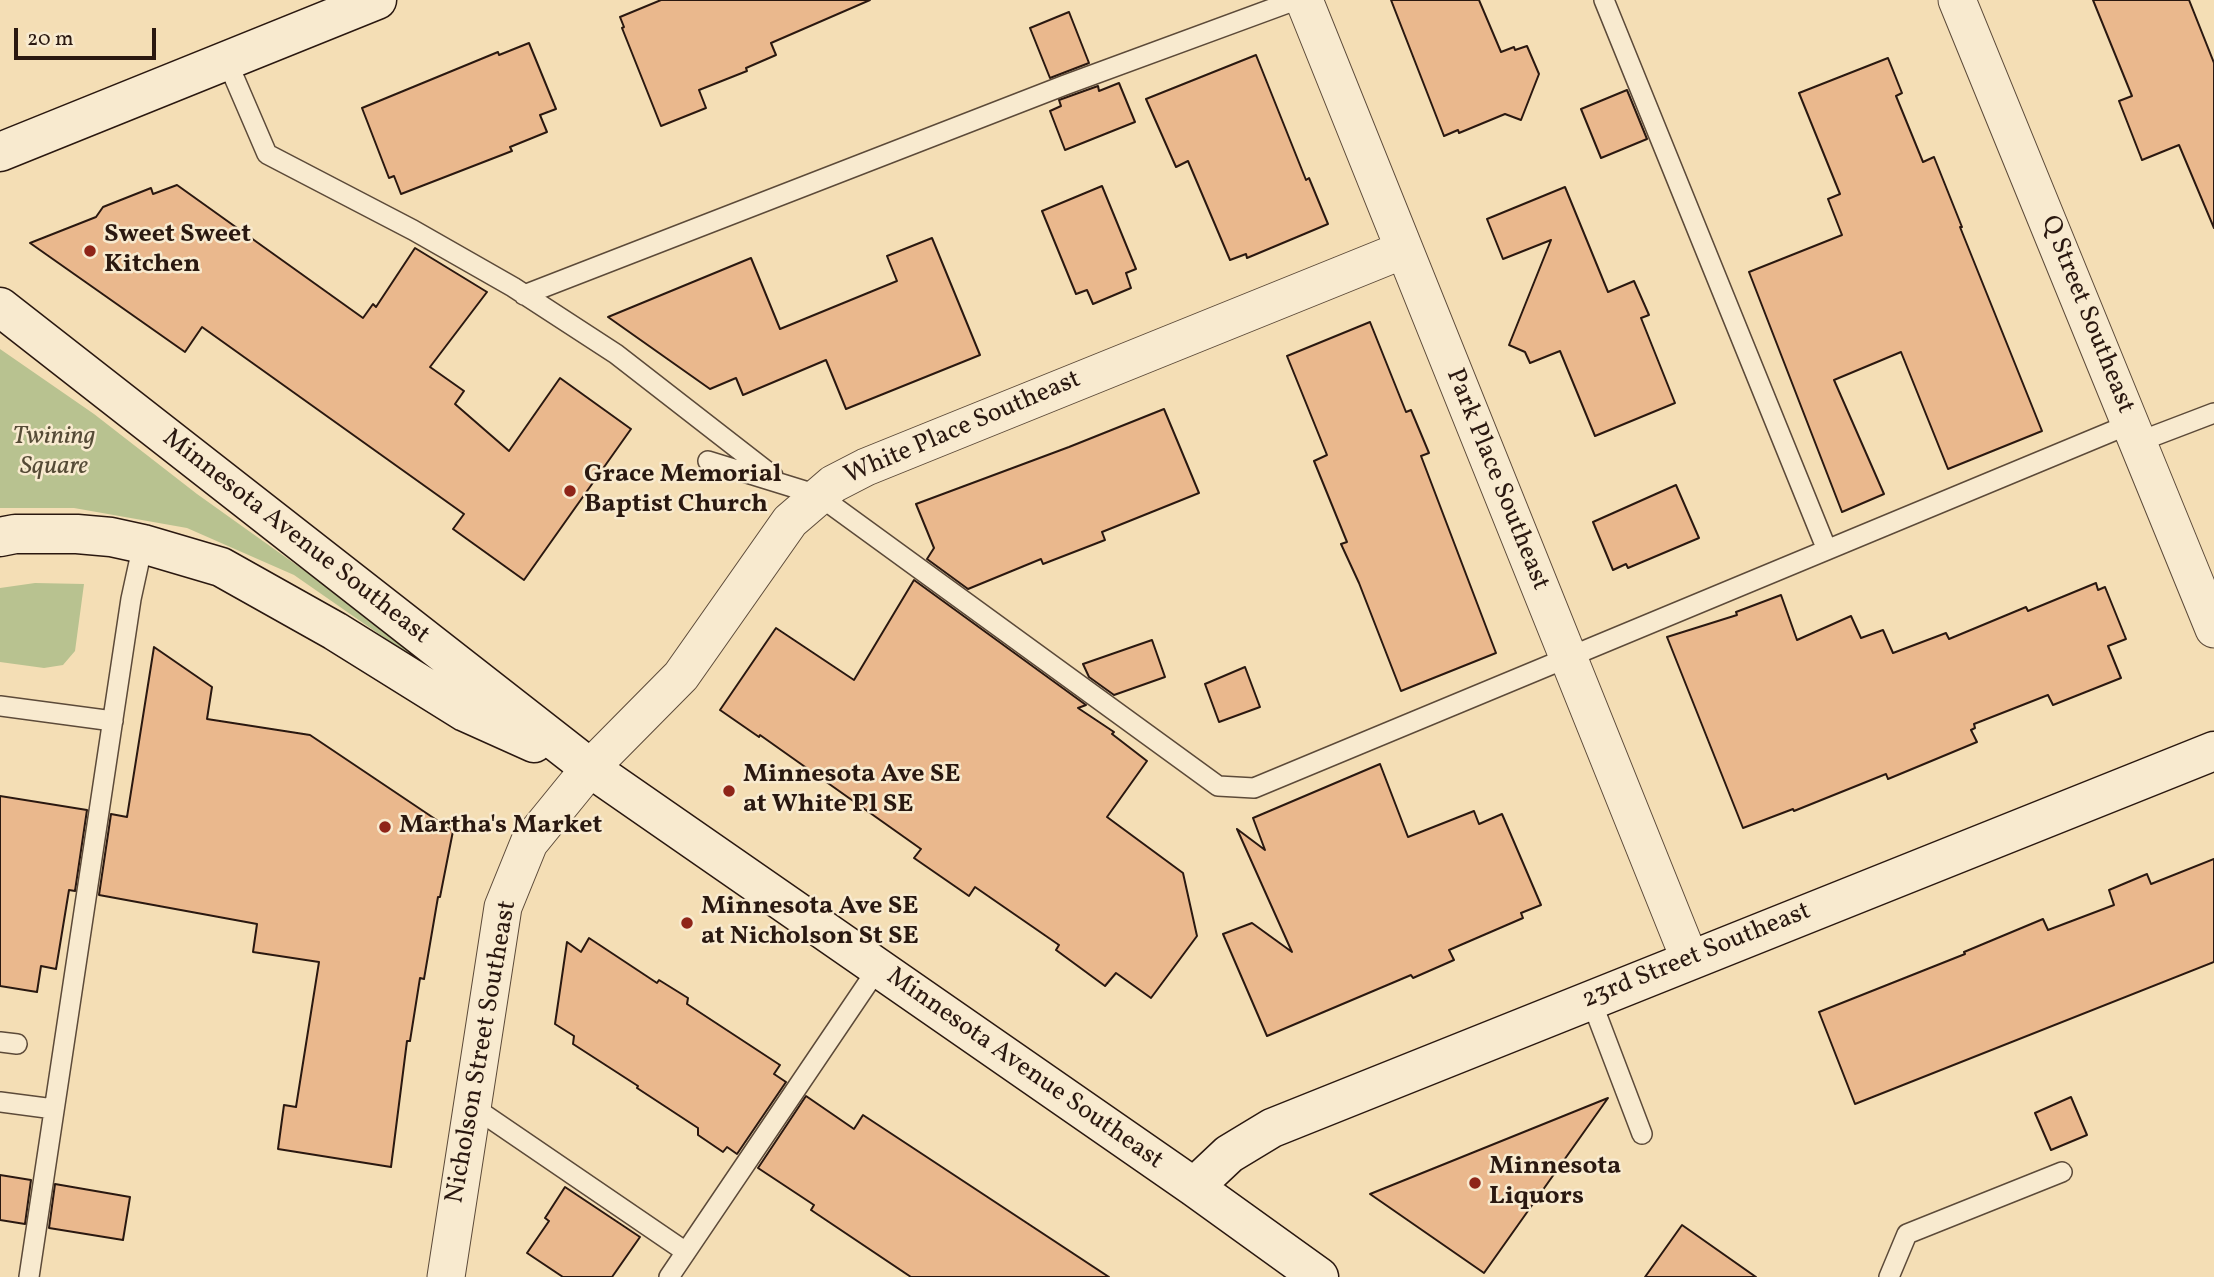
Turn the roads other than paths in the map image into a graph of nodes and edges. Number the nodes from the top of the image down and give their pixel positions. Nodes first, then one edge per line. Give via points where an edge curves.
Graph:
1 (377, 0) edge
2 (1296, 0) edge
3 (1304, 0) edge
4 (1604, 0) edge
5 (1957, 0) edge
6 (227, 61) junction
7 (0, 152) edge
8 (1404, 250) junction
9 (524, 295) junction
10 (0, 307) edge
11 (2214, 412) edge
12 (2134, 433) junction
13 (708, 461) dead end
14 (801, 490) junction
15 (0, 537) edge
16 (143, 544) junction
17 (1827, 550) junction
18 (2214, 629) edge
19 (1568, 657) junction
20 (0, 706) edge
21 (113, 722) junction
22 (2214, 751) edge
23 (590, 768) junction
24 (1690, 960) junction
25 (878, 968) junction
26 (1591, 1000) junction
27 (0, 1102) edge
28 (472, 1105) junction
29 (54, 1109) junction
30 (1642, 1134) dead end
31 (2062, 1172) dead end
32 (1194, 1187) junction
33 (686, 1252) junction
34 (451, 1274) edge
35 (29, 1277) edge
36 (669, 1277) edge
37 (1319, 1277) edge
38 (1889, 1277) edge

1 - 6 main road
2 - 9 lane
3 - 8 street, Park Place Southeast
4 - 17 lane
5 - 12 street, Q Street Southeast
6 - 7 main road
6 - 9 lane via 267,154 413,230
8 - 14 street, White Place Southeast via 833,484
8 - 19 street, Park Place Southeast
9 - 14 lane via 616,354
10 - 23 main road, Minnesota Avenue Southeast
11 - 12 lane
12 - 17 lane
12 - 18 street, Q Street Southeast
13 - 14 lane
14 - 19 lane via 1218,786 1254,788
14 - 23 street, White Place Southeast via 790,521 681,676
15 - 16 main road, Minnesota Avenue Southeast via 77,534
16 - 21 lane
16 - 23 main road, Minnesota Avenue Southeast via 222,567 465,712
17 - 19 lane
19 - 24 street, Park Place Southeast
20 - 21 lane
21 - 29 lane
22 - 24 main road, 23rd Street Southeast
23 - 25 main road, Minnesota Avenue Southeast
23 - 28 street, Nicholson Street Southeast via 529,843 503,907
24 - 26 main road, 23rd Street Southeast
25 - 32 main road, Minnesota Avenue Southeast
25 - 33 lane
26 - 30 lane
26 - 32 main road, 23rd Street Southeast via 1272,1128 1229,1154
27 - 29 lane
28 - 33 lane
28 - 34 street, Nicholson Street Southeast
29 - 35 lane
31 - 38 lane via 1907,1234
32 - 37 main road, Minnesota Avenue Southeast
33 - 36 lane

